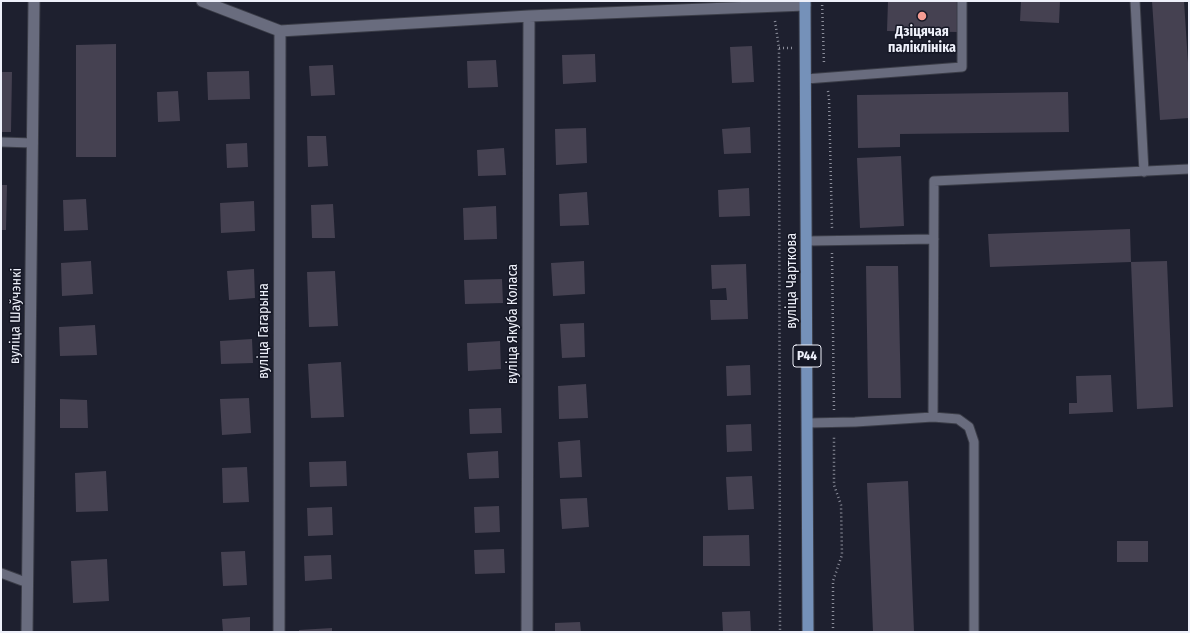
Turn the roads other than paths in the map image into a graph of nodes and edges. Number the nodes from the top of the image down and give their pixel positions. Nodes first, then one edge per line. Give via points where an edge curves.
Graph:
1 (34, 1) edge
2 (202, 1) edge
3 (962, 1) edge
4 (1135, 1) edge
5 (805, 3) edge
6 (529, 16) junction
7 (280, 31) junction
8 (806, 80) junction
9 (1, 142) edge
10 (33, 143) junction
11 (1189, 169) edge
12 (1144, 172) junction
13 (934, 239) junction
14 (807, 241) junction
15 (933, 417) junction
16 (808, 423) junction
17 (1, 573) edge
18 (28, 583) junction
19 (27, 632) edge
20 (279, 632) edge
21 (526, 632) edge
22 (808, 632) edge
23 (974, 632) edge

1 - 10 street, вуліца Шаўчэнкі
2 - 7 street
3 - 8 lane via 962,67
4 - 12 lane
5 - 6 street
5 - 8 main road, вуліца Чарткова / Р44
6 - 7 street
6 - 21 street, вуліца Якуба Коласа
7 - 20 street, вуліца Гагарына
8 - 14 main road, вуліца Чарткова / Р44
9 - 10 lane
10 - 18 street, вуліца Шаўчэнкі
11 - 12 lane
12 - 13 lane via 934,181
13 - 14 lane
13 - 15 lane
14 - 16 main road, вуліца Чарткова / Р44
15 - 16 lane
15 - 23 lane via 958,419 969,427 974,442
16 - 22 main road, вуліца Чарткова / Р44
17 - 18 lane
18 - 19 street, вуліца Шаўчэнкі

